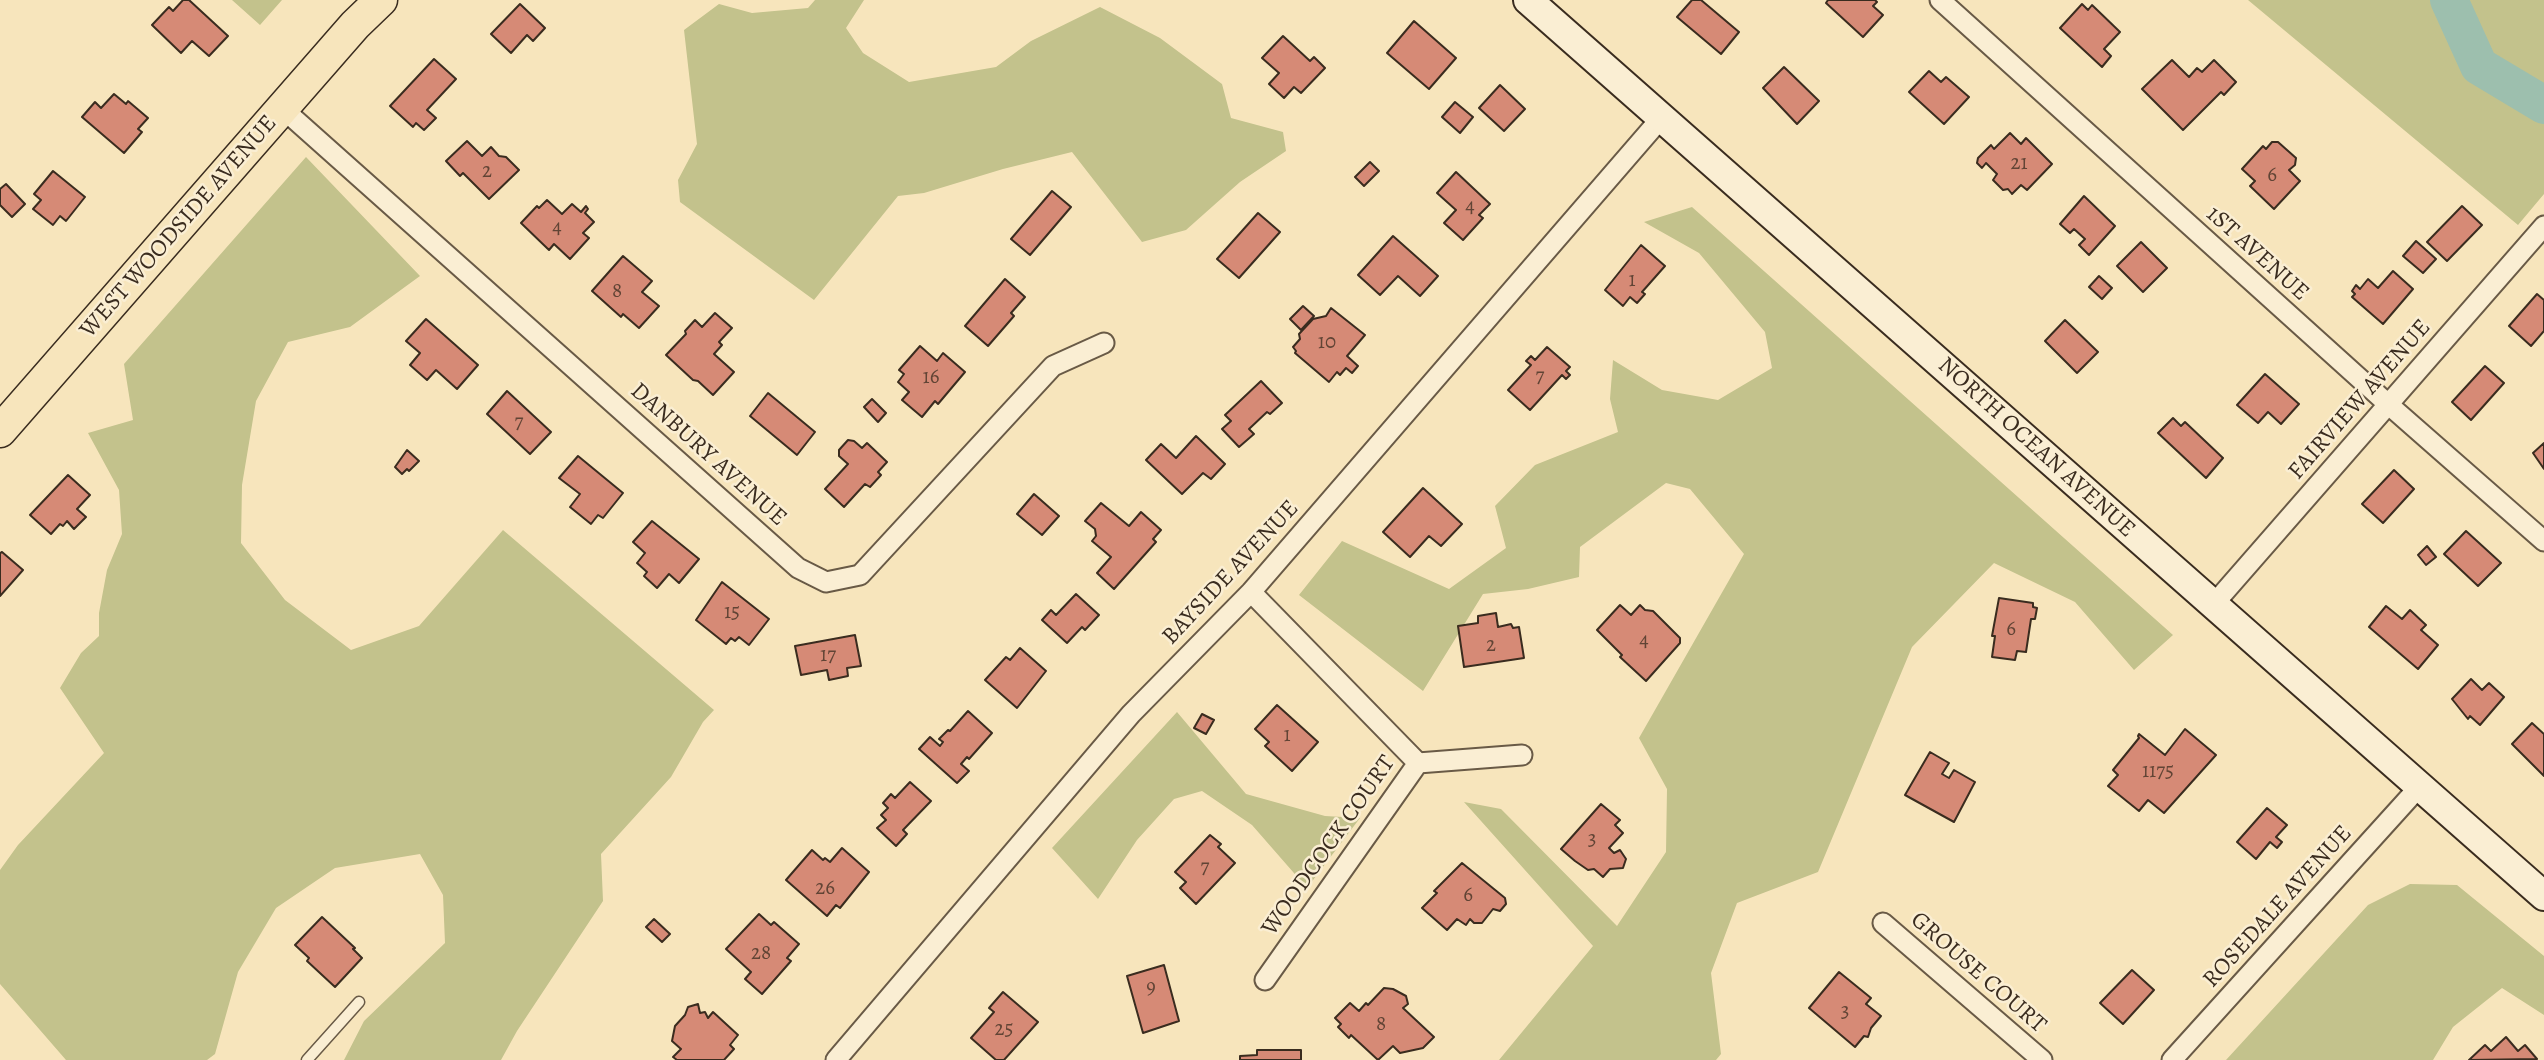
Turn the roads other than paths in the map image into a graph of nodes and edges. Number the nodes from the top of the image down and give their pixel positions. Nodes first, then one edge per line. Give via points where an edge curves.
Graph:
1 (381, 0) edge
2 (1528, 0) edge
3 (1940, 0) edge
4 (364, 12) edge
5 (282, 108) junction
6 (1662, 117) junction
7 (2544, 226) edge
8 (1104, 343) dead end
9 (2389, 405) junction
10 (1, 430) edge
11 (2544, 541) edge
12 (1251, 592) junction
13 (2213, 605) junction
14 (1522, 755) dead end
15 (1418, 763) junction
16 (2419, 786) junction
17 (2544, 896) edge
18 (1883, 923) dead end
19 (1265, 980) dead end
20 (359, 1002) dead end
21 (307, 1060) edge
22 (836, 1060) edge
23 (2042, 1060) edge
24 (2172, 1060) edge

1 - 4 main road, WEST WOODSIDE AVENUE
2 - 6 main road, NORTH OCEAN AVENUE
3 - 9 street, 1ST AVENUE
4 - 5 main road, WEST WOODSIDE AVENUE
5 - 8 street, DANBURY AVENUE via 798,568 826,582 860,575 1054,366
5 - 10 main road, WEST WOODSIDE AVENUE
6 - 12 street, BAYSIDE AVENUE
6 - 13 main road, NORTH OCEAN AVENUE
7 - 9 street, FAIRVIEW AVENUE
9 - 11 street, 1ST AVENUE
9 - 13 street, FAIRVIEW AVENUE
12 - 15 street, WOODCOCK COURT
12 - 22 street, BAYSIDE AVENUE via 1131,714
13 - 16 main road, NORTH OCEAN AVENUE
14 - 15 street
15 - 19 street, WOODCOCK COURT
16 - 17 main road, NORTH OCEAN AVENUE
16 - 24 street, ROSEDALE AVENUE
18 - 23 street, GROUSE COURT
20 - 21 lane

